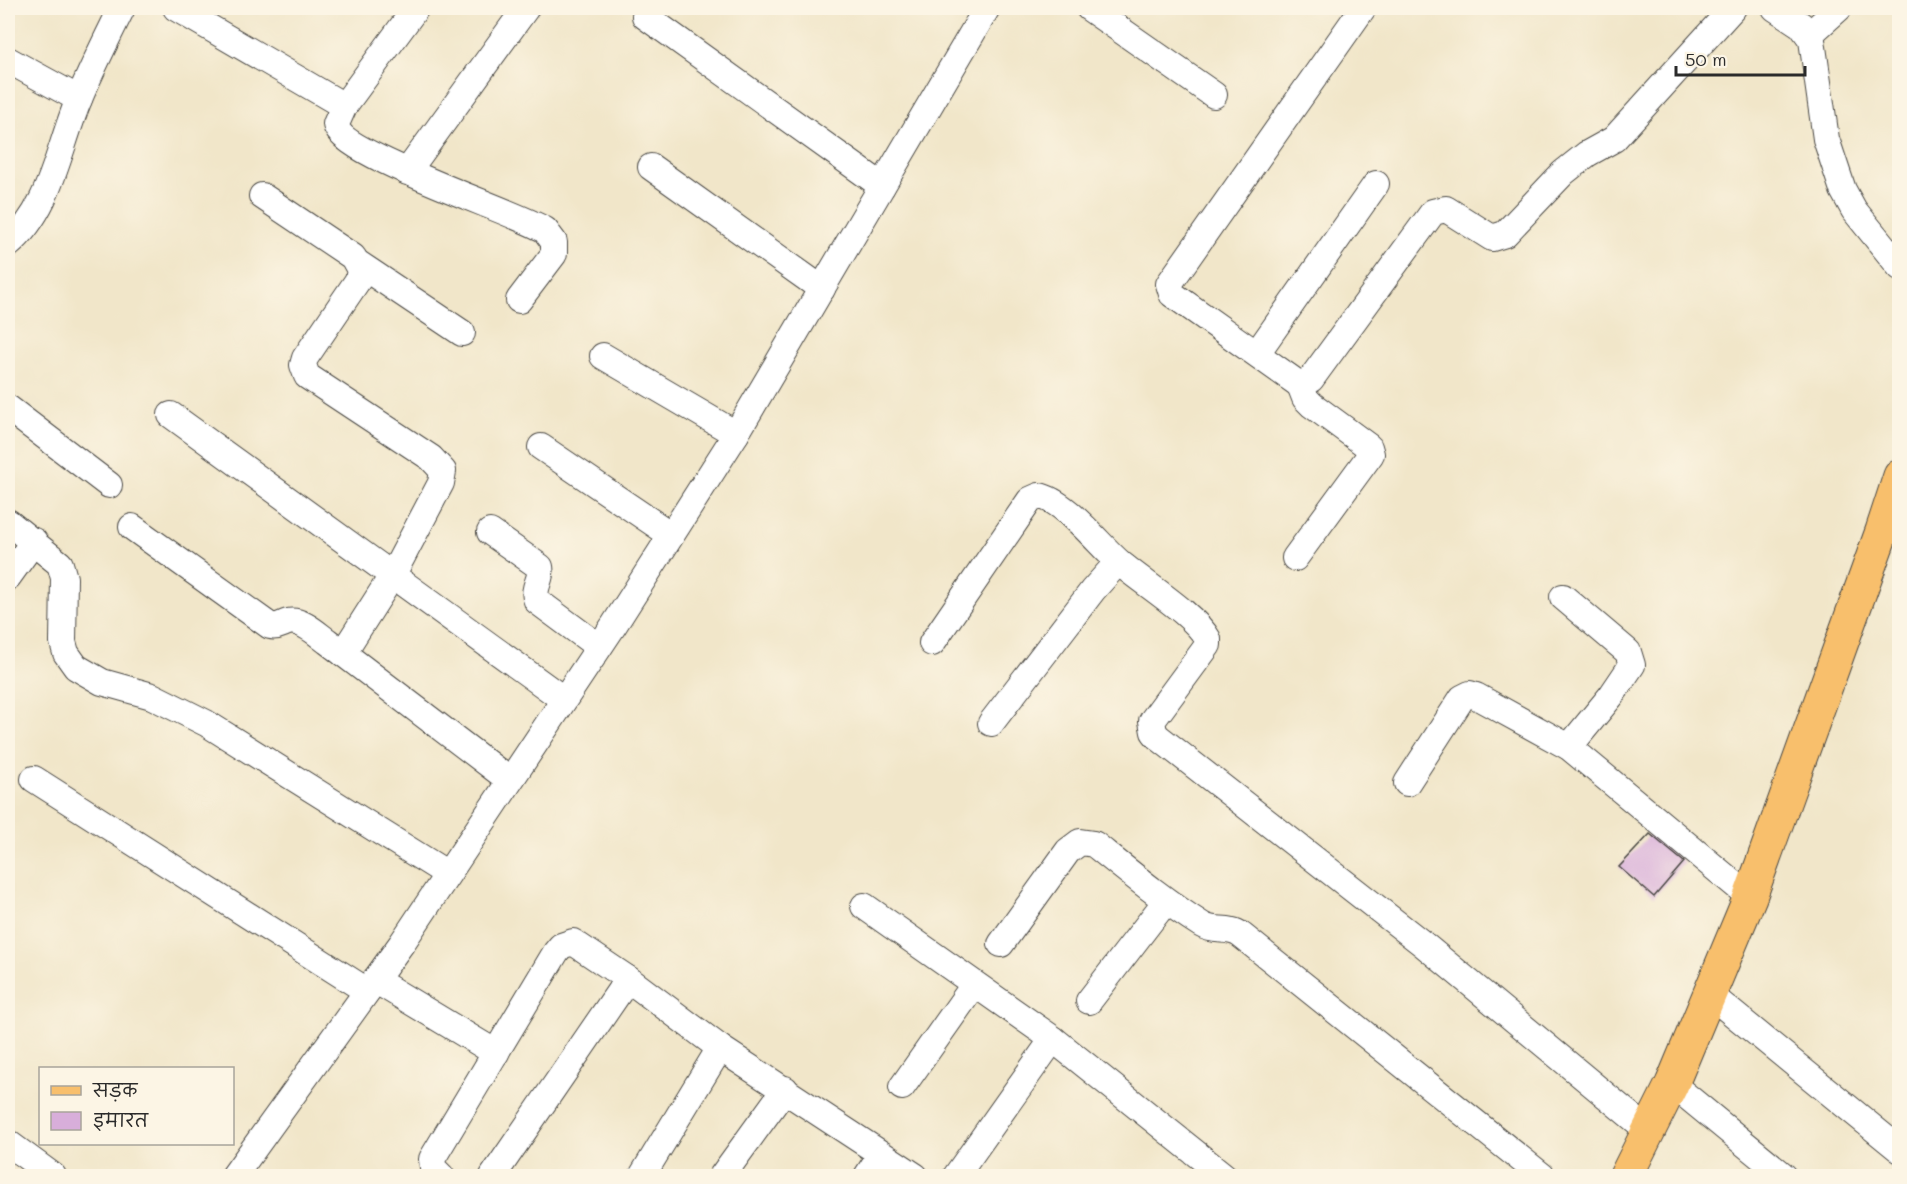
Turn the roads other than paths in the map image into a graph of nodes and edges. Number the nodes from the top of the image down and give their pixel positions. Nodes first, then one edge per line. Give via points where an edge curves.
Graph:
1 (122, 8) edge
2 (176, 8) edge
3 (417, 8) edge
4 (526, 8) edge
5 (987, 8) edge
6 (1089, 8) edge
7 (1363, 8) edge
8 (1733, 8) edge
9 (1775, 8) edge
10 (1839, 8) edge
11 (645, 16) dead end
12 (1809, 35) junction
13 (8, 60) edge
14 (1214, 95) dead end
15 (79, 99) junction
16 (344, 106) junction
17 (651, 167) dead end
18 (407, 172) junction
19 (1376, 184) dead end
20 (882, 186) junction
21 (262, 196) dead end
22 (8, 245) edge
23 (356, 262) junction
24 (1899, 267) edge
25 (822, 289) junction
26 (519, 300) dead end
27 (462, 333) dead end
28 (1257, 353) junction
29 (603, 356) dead end
30 (1300, 385) junction
31 (8, 408) edge
32 (171, 415) dead end
33 (736, 434) junction
34 (541, 447) dead end
35 (1899, 476) edge
36 (110, 485) dead end
37 (8, 522) edge
38 (132, 527) dead end
39 (490, 532) dead end
40 (671, 535) junction
41 (33, 541) junction
42 (1295, 558) dead end
43 (1118, 562) junction
44 (393, 576) junction
45 (8, 577) edge
46 (1563, 597) dead end
47 (932, 643) dead end
48 (599, 647) junction
49 (343, 653) junction
50 (562, 699) junction
51 (992, 723) dead end
52 (1569, 747) junction
53 (34, 779) dead end
54 (508, 779) junction
55 (1407, 783) dead end
56 (446, 873) junction
57 (1750, 897) junction
58 (1166, 901) junction
59 (864, 906) dead end
60 (1001, 944) dead end
61 (628, 979) junction
62 (371, 985) junction
63 (974, 985) junction
64 (1709, 994) junction
65 (1089, 1001) dead end
66 (1053, 1038) junction
67 (720, 1048) junction
68 (496, 1053) junction
69 (1672, 1084) junction
70 (902, 1087) dead end
71 (784, 1089) junction
72 (1650, 1132) junction
73 (8, 1143) edge
74 (1899, 1150) edge
75 (873, 1166) edge
76 (53, 1176) edge
77 (234, 1176) edge
78 (441, 1176) edge
79 (493, 1176) edge
80 (642, 1176) edge
81 (722, 1176) edge
82 (915, 1176) edge
83 (956, 1176) edge
84 (1224, 1176) edge
85 (1542, 1176) edge
86 (1626, 1176) edge
87 (1784, 1176) edge

1 - 15 street
2 - 16 street
3 - 16 street
4 - 18 street
5 - 20 street
6 - 14 street
7 - 28 street via 1169,284 1172,294
8 - 30 street via 1614,139 1563,173 1506,234 1492,238 1446,209 1433,212 1311,379
9 - 12 street
10 - 12 street
11 - 20 street
12 - 24 street via 1826,139 1843,190
13 - 15 street
15 - 22 street via 40,205 31,222
16 - 18 street via 336,124 341,136
17 - 25 street
18 - 26 street via 538,226 550,236 554,254
19 - 28 street
20 - 25 street
21 - 23 street
23 - 27 street
23 - 44 street via 360,270 358,280 303,365 307,376 431,458 443,471 441,483
25 - 33 street
28 - 30 street
29 - 33 street
30 - 42 street via 1305,398 1370,447 1371,454
31 - 36 street
32 - 44 street
33 - 40 street
34 - 40 street
35 - 57 main road
37 - 41 street
38 - 49 street via 265,624 274,628 287,622 300,623
39 - 48 street via 540,567 537,601
40 - 48 street
41 - 45 street
41 - 56 street via 60,564 64,578 63,642 66,653 86,675 152,696 206,723
43 - 47 street via 1066,512 1043,497 1034,497
43 - 51 street
43 - 72 street via 1190,619 1208,639 1208,645 1152,721 1158,737 1423,944
44 - 49 street
44 - 50 street
46 - 52 street via 1628,652 1632,665
48 - 50 street
49 - 54 street
50 - 54 street
52 - 55 street via 1470,694 1462,698
52 - 57 street
53 - 62 street
54 - 56 street
56 - 62 street
57 - 64 main road
58 - 60 street via 1094,844 1080,842 1068,851
58 - 65 street
58 - 85 street via 1207,927 1232,929 1241,934
59 - 63 street
61 - 67 street
61 - 68 street via 573,942 561,946
61 - 79 street
62 - 68 street
62 - 77 street
63 - 66 street
63 - 70 street
64 - 69 main road
64 - 74 street
66 - 83 street
66 - 84 street
67 - 71 street
67 - 80 street
68 - 78 street via 432,1159 432,1168
69 - 72 main road
69 - 87 street
71 - 75 street
71 - 81 street
72 - 86 main road
73 - 76 street
75 - 82 street

